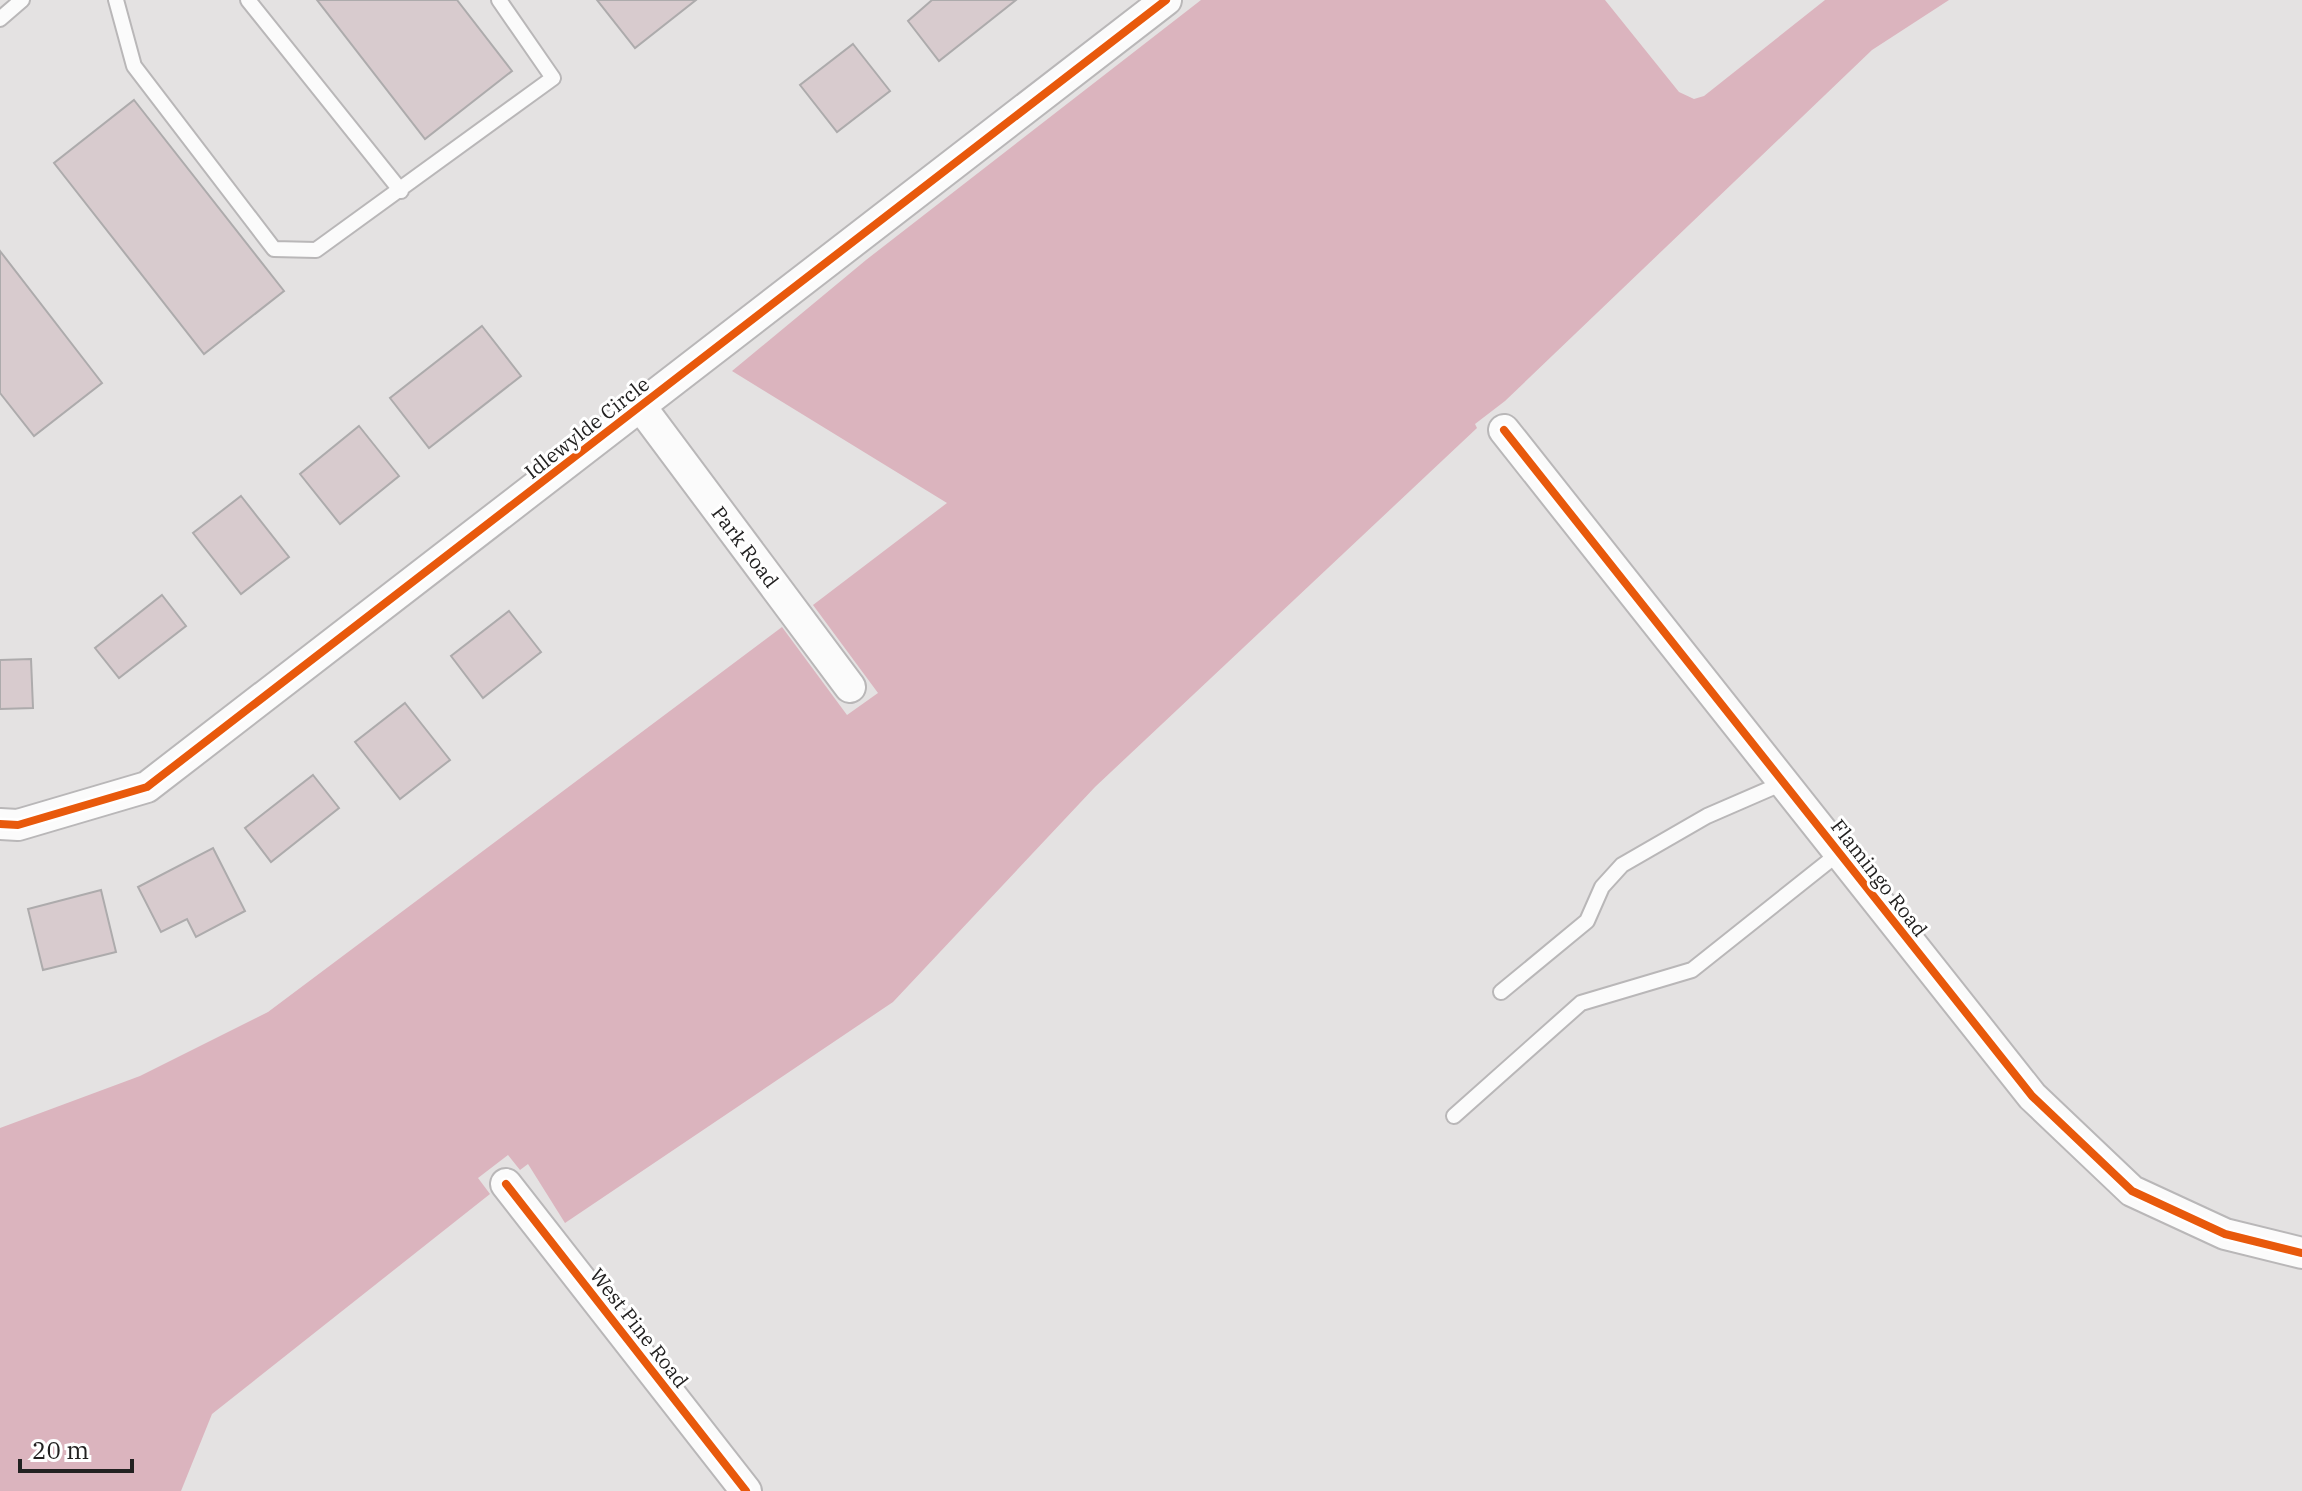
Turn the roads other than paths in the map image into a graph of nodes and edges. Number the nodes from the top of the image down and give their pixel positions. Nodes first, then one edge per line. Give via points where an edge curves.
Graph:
1 (22, 0) edge
2 (116, 0) edge
3 (248, 0) edge
4 (499, 0) edge
5 (1166, 0) edge
6 (0, 19) edge
7 (401, 191) junction
8 (641, 407) junction
9 (1504, 430) dead end
10 (850, 687) dead end
11 (1783, 783) junction
12 (0, 824) edge
13 (1839, 853) junction
14 (1501, 992) dead end
15 (1454, 1116) dead end
16 (506, 1184) dead end
17 (2302, 1253) edge
18 (746, 1491) edge

1 - 6 lane
2 - 7 lane via 134,66 274,249 316,250
3 - 7 lane
4 - 7 lane via 553,78
5 - 8 street, Idlewylde Circle
8 - 10 street, Park Road
8 - 12 street, Idlewylde Circle via 147,787 18,825
9 - 11 street, Flamingo Road
11 - 13 street, Flamingo Road
11 - 14 lane via 1719,810 1622,865 1602,887 1587,921
13 - 15 lane via 1692,970 1581,1003
13 - 17 street, Flamingo Road via 2032,1096 2132,1191 2225,1234
16 - 18 street, West Pine Road

